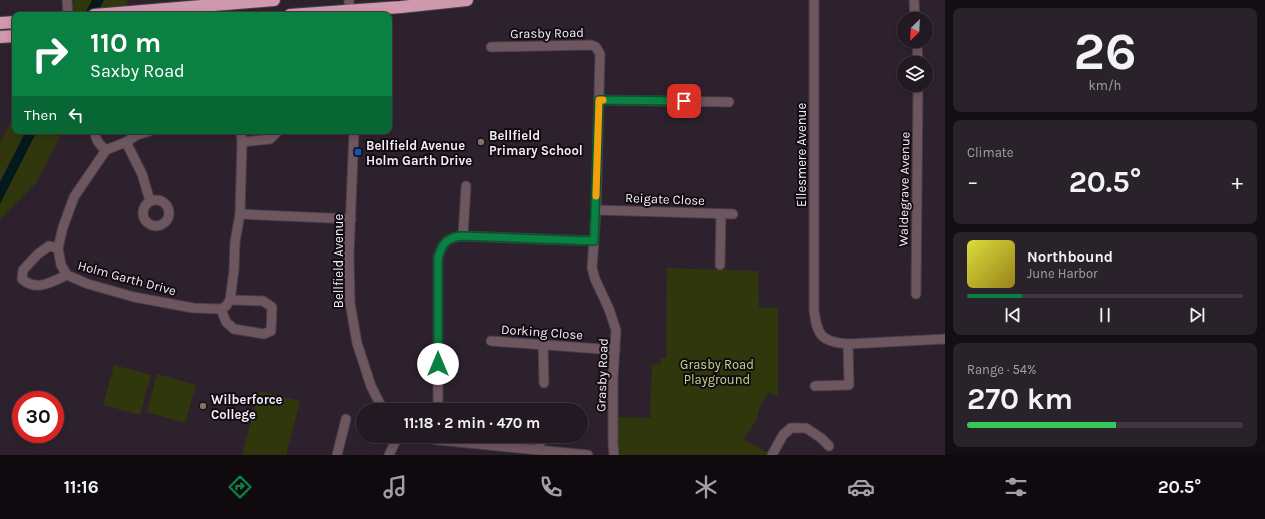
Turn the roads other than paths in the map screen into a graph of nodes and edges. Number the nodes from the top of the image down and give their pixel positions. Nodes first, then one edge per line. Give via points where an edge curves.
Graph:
1 (67, 0) edge
2 (274, 0) edge
3 (466, 0) edge
4 (814, 0) edge
5 (914, 0) edge
6 (351, 9) edge
7 (68, 12) edge
8 (133, 12) edge
9 (320, 12) edge
10 (915, 12) edge
11 (12, 22) edge
12 (0, 23) edge
13 (12, 36) edge
14 (0, 37) edge
15 (491, 47) dead end
16 (918, 92) edge
17 (599, 100) junction
18 (729, 102) dead end
19 (95, 134) edge
20 (135, 134) edge
21 (241, 134) edge
22 (275, 134) edge
23 (354, 134) edge
24 (126, 142) junction
25 (242, 142) junction
26 (106, 150) junction
27 (466, 186) dead end
28 (150, 201) dead end
29 (596, 210) junction
30 (240, 214) junction
31 (721, 214) junction
32 (733, 214) dead end
33 (351, 219) junction
34 (463, 236) junction
35 (594, 241) junction
36 (58, 248) junction
37 (720, 265) dead end
38 (67, 275) junction
39 (916, 294) dead end
40 (230, 300) junction
41 (221, 309) junction
42 (945, 339) edge
43 (491, 341) dead end
44 (848, 344) junction
45 (543, 345) junction
46 (615, 350) junction
47 (544, 383) dead end
48 (815, 386) dead end
49 (380, 403) edge
50 (438, 403) edge
51 (346, 419) dead end
52 (395, 443) edge
53 (469, 443) edge
54 (496, 443) edge
55 (540, 443) edge
56 (496, 446) junction
57 (829, 446) dead end
58 (539, 450) junction
59 (337, 455) edge
60 (389, 455) edge
61 (588, 455) edge
62 (614, 455) edge
63 (772, 455) edge

1 - 7 street
2 - 8 highway
3 - 6 highway
4 - 44 street, Ellesmere Avenue via 814,310 816,326 822,337 837,344
5 - 10 street
6 - 9 highway
11 - 12 highway
13 - 14 highway
15 - 17 street, Grasby Road via 596,47 600,54
16 - 39 street, Waldegrave Avenue
17 - 18 street
17 - 29 street, Grasby Road
19 - 26 street via 99,145
20 - 24 street
21 - 25 street
22 - 25 street via 270,139
23 - 33 street, Bellfield Avenue
24 - 26 street
24 - 28 street via 142,174
25 - 30 street
26 - 36 street, Holm Garth Drive via 74,197 62,227
27 - 34 street
29 - 31 street, Reigate Close
29 - 35 street, Grasby Road
30 - 33 street
30 - 40 street
31 - 32 street, Reigate Close
31 - 37 street
33 - 49 street, Bellfield Avenue via 349,255 352,321 371,386
34 - 35 street
34 - 50 street via 452,237 442,246 438,258
35 - 46 street, Grasby Road via 592,268 616,330
36 - 38 street, Holm Garth Drive via 61,265
36 - 38 street via 49,246 38,254 23,270 22,279 37,286
38 - 41 street, Holm Garth Drive via 88,284 134,296 193,308
40 - 41 street
40 - 41 street via 264,301 272,307 271,331 264,334 234,329 226,322
42 - 44 street
43 - 45 street, Dorking Close
44 - 48 street via 849,385
45 - 46 street, Dorking Close
45 - 47 street
46 - 62 street, Grasby Road
51 - 59 street
52 - 60 street
53 - 56 street
54 - 56 street
55 - 58 street
56 - 58 street
57 - 63 street via 806,428 791,428 783,435
58 - 61 street

